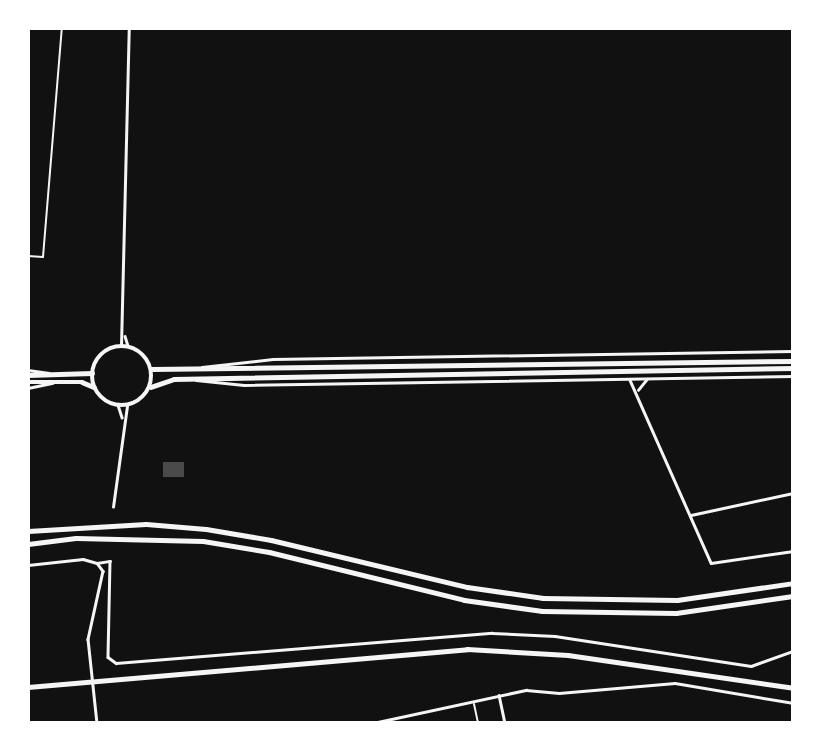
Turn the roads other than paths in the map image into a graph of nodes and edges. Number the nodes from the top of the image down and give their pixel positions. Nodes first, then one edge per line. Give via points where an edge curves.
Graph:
1 (62, 28) edge
2 (129, 28) edge
3 (28, 256) edge
4 (124, 334) junction
5 (121, 345) junction
6 (128, 346) junction
7 (793, 351) edge
8 (793, 361) edge
9 (793, 368) edge
10 (152, 369) junction
11 (186, 371) junction
12 (28, 372) edge
13 (92, 373) junction
14 (793, 376) edge
15 (186, 378) junction
16 (647, 378) junction
17 (628, 379) junction
18 (28, 382) edge
19 (55, 382) junction
20 (94, 387) junction
21 (151, 387) junction
22 (28, 388) edge
23 (638, 390) junction
24 (118, 405) junction
25 (127, 405) junction
26 (122, 417) junction
27 (793, 493) edge
28 (113, 507) dead end
29 (691, 515) junction
30 (28, 531) edge
31 (28, 544) edge
32 (793, 551) edge
33 (97, 563) junction
34 (28, 565) edge
35 (793, 583) edge
36 (793, 596) edge
37 (793, 651) edge
38 (28, 687) edge
39 (793, 688) edge
40 (499, 695) junction
41 (473, 702) junction
42 (793, 703) edge
43 (97, 723) edge
44 (373, 723) edge
45 (478, 723) edge
46 (505, 723) edge

1 - 3 lane via 43,257
2 - 4 street
4 - 5 street
4 - 6 street
5 - 6 main road
5 - 13 main road via 101,355
6 - 10 main road via 140,351
7 - 11 street via 273,359
8 - 11 main road
9 - 15 main road
10 - 11 main road
10 - 21 main road
12 - 13 main road
13 - 20 main road
14 - 16 street
15 - 17 street via 244,385
15 - 21 main road via 161,380
16 - 17 street
16 - 23 street
17 - 23 street
18 - 19 main road
19 - 20 main road
19 - 22 street
20 - 24 main road via 104,400
21 - 25 main road via 140,400
23 - 29 street
24 - 25 main road
24 - 26 street
25 - 26 street
26 - 28 street
27 - 29 street
29 - 32 street via 711,564
30 - 35 highway via 146,524 205,529 271,540 467,587 543,598 677,600
31 - 36 highway via 90,538 203,541 269,552 464,600 542,611 676,613
33 - 34 street via 83,559
33 - 37 street via 110,561 108,657 117,663 492,633 555,636 751,666
33 - 43 street via 103,584 88,639
38 - 39 main road via 467,649 568,655
40 - 41 street
40 - 42 street via 675,683
40 - 46 street
41 - 44 street
41 - 45 lane

